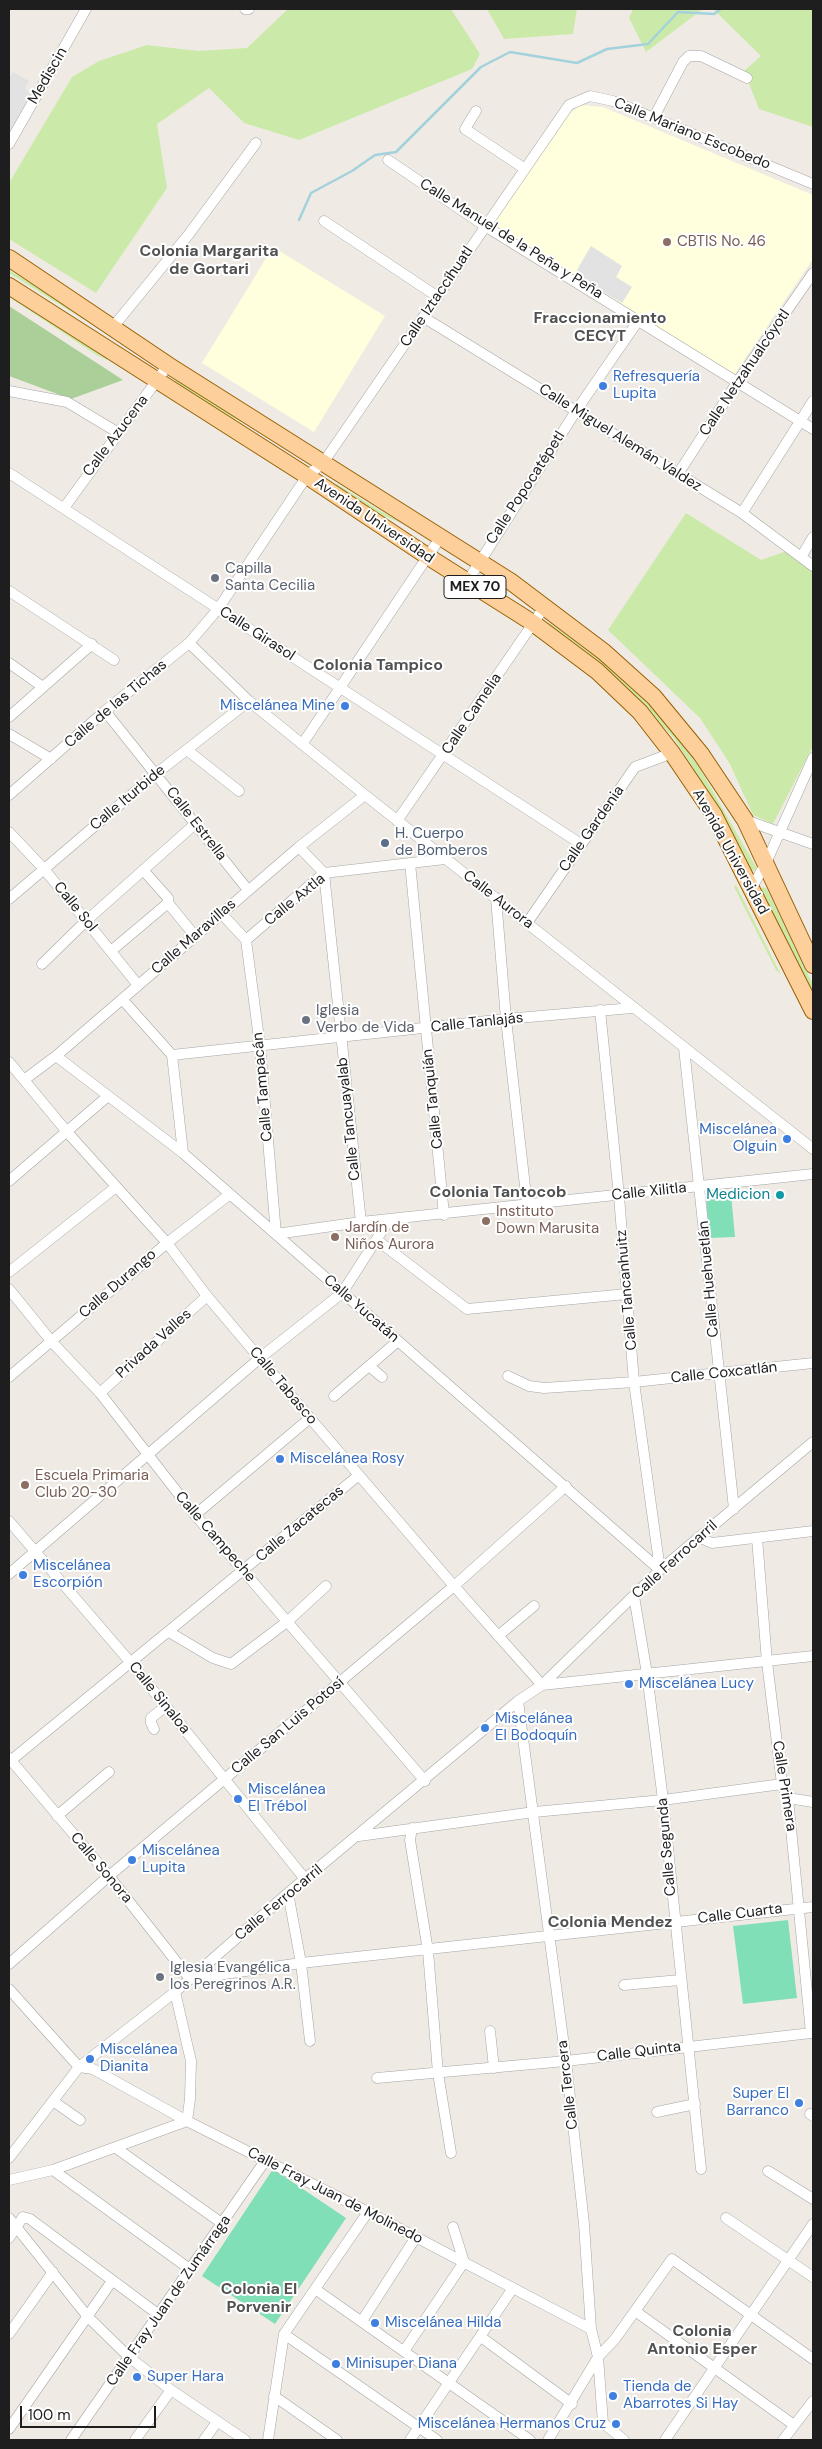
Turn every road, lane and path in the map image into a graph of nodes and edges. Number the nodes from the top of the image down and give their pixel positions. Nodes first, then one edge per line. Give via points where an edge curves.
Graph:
1 (86, 9) edge
2 (747, 78) dead end
3 (569, 105) joint
4 (476, 111) dead end
5 (654, 117) junction
6 (256, 143) dead end
7 (9, 144) edge
8 (388, 160) dead end
9 (525, 169) junction
10 (813, 184) edge
11 (324, 221) dead end
12 (485, 226) junction
13 (9, 258) edge
14 (813, 273) edge
15 (9, 286) edge
16 (438, 297) junction
17 (423, 317) junction
18 (638, 320) junction
19 (113, 327) junction
20 (168, 365) junction
21 (738, 381) junction
22 (157, 382) junction
23 (9, 391) edge
24 (813, 401) edge
25 (576, 411) junction
26 (800, 421) junction
27 (813, 429) edge
28 (117, 432) junction
29 (323, 464) junction
30 (9, 473) edge
31 (678, 474) junction
32 (307, 476) junction
33 (64, 508) junction
34 (742, 513) junction
35 (813, 537) edge
36 (440, 538) junction
37 (427, 556) junction
38 (801, 557) junction
39 (479, 562) junction
40 (813, 566) edge
41 (466, 582) junction
42 (9, 591) edge
43 (546, 606) junction
44 (218, 609) junction
45 (533, 623) junction
46 (189, 642) junction
47 (92, 644) junction
48 (114, 660) dead end
49 (9, 663) edge
50 (43, 687) junction
51 (339, 687) junction
52 (249, 701) junction
53 (105, 711) junction
54 (9, 717) edge
55 (9, 734) edge
56 (303, 743) junction
57 (187, 750) junction
58 (672, 753) junction
59 (444, 755) junction
60 (813, 758) edge
61 (51, 759) junction
62 (157, 773) junction
63 (239, 791) dead end
64 (9, 795) edge
65 (365, 795) junction
66 (744, 820) junction
67 (397, 821) junction
68 (195, 824) junction
69 (9, 832) edge
70 (779, 832) junction
71 (581, 844) junction
72 (813, 844) edge
73 (299, 847) junction
74 (445, 859) junction
75 (766, 863) junction
76 (410, 864) junction
77 (44, 869) junction
78 (144, 870) junction
79 (324, 873) junction
80 (752, 886) junction
81 (248, 890) junction
82 (496, 898) junction
83 (9, 899) edge
84 (168, 903) junction
85 (221, 913) junction
86 (86, 921) junction
87 (527, 923) junction
88 (195, 936) junction
89 (246, 940) junction
90 (111, 951) junction
91 (42, 964) dead end
92 (813, 965) edge
93 (138, 985) junction
94 (122, 999) junction
95 (632, 1008) junction
96 (600, 1010) junction
97 (813, 1011) edge
98 (506, 1019) junction
99 (426, 1028) junction
100 (340, 1037) junction
101 (260, 1046) junction
102 (684, 1048) junction
103 (172, 1055) junction
104 (56, 1056) junction
105 (9, 1062) edge
106 (24, 1080) junction
107 (108, 1096) junction
108 (68, 1132) junction
109 (813, 1149) edge
110 (183, 1153) junction
111 (813, 1174) edge
112 (9, 1181) edge
113 (116, 1187) junction
114 (700, 1187) junction
115 (230, 1194) junction
116 (619, 1196) junction
117 (527, 1204) junction
118 (444, 1215) junction
119 (390, 1220) junction
120 (361, 1222) junction
121 (276, 1234) junction
122 (377, 1240) junction
123 (167, 1242) junction
124 (9, 1272) edge
125 (9, 1289) edge
126 (342, 1294) junction
127 (627, 1294) junction
128 (207, 1296) junction
129 (398, 1341) junction
130 (52, 1342) junction
131 (260, 1358) junction
132 (813, 1364) edge
133 (370, 1366) junction
134 (718, 1373) junction
135 (508, 1376) dead end
136 (9, 1377) edge
137 (382, 1377) dead end
138 (634, 1382) junction
139 (100, 1393) junction
140 (334, 1396) dead end
141 (310, 1418) junction
142 (813, 1442) edge
143 (147, 1456) junction
144 (359, 1475) junction
145 (566, 1486) junction
146 (734, 1509) junction
147 (195, 1515) junction
148 (9, 1521) edge
149 (813, 1531) edge
150 (698, 1537) junction
151 (757, 1538) junction
152 (36, 1551) junction
153 (244, 1570) junction
154 (660, 1570) junction
155 (9, 1574) edge
156 (326, 1586) dead end
157 (454, 1586) junction
158 (634, 1596) junction
159 (534, 1606) dead end
160 (288, 1620) junction
161 (169, 1632) junction
162 (498, 1636) junction
163 (813, 1656) edge
164 (767, 1662) junction
165 (131, 1663) junction
166 (647, 1674) junction
167 (341, 1681) junction
168 (542, 1685) junction
169 (518, 1701) junction
170 (166, 1706) junction
171 (154, 1729) dead end
172 (9, 1761) edge
173 (109, 1772) dead end
174 (224, 1780) junction
175 (425, 1781) junction
176 (782, 1784) junction
177 (788, 1798) junction
178 (663, 1800) junction
179 (813, 1802) edge
180 (534, 1812) junction
181 (57, 1816) junction
182 (412, 1828) junction
183 (358, 1836) junction
184 (109, 1876) junction
185 (305, 1879) junction
186 (288, 1893) junction
187 (813, 1906) edge
188 (797, 1907) junction
189 (674, 1922) junction
190 (550, 1937) junction
191 (428, 1951) junction
192 (301, 1963) junction
193 (9, 1964) edge
194 (190, 1979) junction
195 (680, 1980) junction
196 (624, 1985) dead end
197 (9, 1989) edge
198 (175, 1992) junction
199 (490, 2030) dead end
200 (811, 2033) joint
201 (310, 2041) dead end
202 (690, 2045) junction
203 (566, 2061) junction
204 (80, 2067) junction
205 (494, 2068) junction
206 (438, 2073) junction
207 (377, 2078) dead end
208 (53, 2101) junction
209 (695, 2104) junction
210 (657, 2112) dead end
211 (80, 2120) dead end
212 (186, 2121) junction
213 (116, 2148) junction
214 (451, 2154) dead end
215 (9, 2158) edge
216 (265, 2161) junction
217 (701, 2169) dead end
218 (53, 2170) junction
219 (768, 2171) dead end
220 (9, 2180) edge
221 (813, 2199) edge
222 (368, 2212) junction
223 (9, 2218) edge
224 (726, 2218) dead end
225 (223, 2224) junction
226 (813, 2224) edge
227 (453, 2227) dead end
228 (16, 2228) junction
229 (416, 2237) junction
230 (9, 2238) edge
231 (788, 2260) junction
232 (464, 2262) junction
233 (191, 2270) junction
234 (53, 2272) junction
235 (813, 2277) edge
236 (112, 2280) junction
237 (513, 2288) junction
238 (315, 2289) junction
239 (635, 2311) junction
240 (159, 2315) junction
241 (751, 2316) junction
242 (88, 2317) junction
243 (362, 2321) junction
244 (591, 2329) junction
245 (9, 2334) edge
246 (284, 2334) junction
247 (481, 2337) junction
248 (404, 2351) junction
249 (129, 2357) junction
250 (598, 2357) junction
251 (813, 2359) edge
252 (713, 2369) junction
253 (450, 2383) junction
254 (170, 2390) junction
255 (274, 2396) junction
256 (813, 2401) edge
257 (572, 2404) junction
258 (217, 2422) junction
259 (794, 2425) junction
260 (419, 2428) junction
261 (9, 2429) edge
262 (71, 2440) edge
263 (135, 2440) edge
264 (204, 2440) edge
265 (245, 2440) edge
266 (268, 2440) edge
267 (337, 2440) edge
268 (410, 2440) edge
269 (437, 2440) edge
270 (530, 2440) edge
271 (548, 2440) edge
272 (624, 2440) edge
273 (665, 2440) edge
274 (783, 2440) edge

1 - 7 street, Mediscin
2 - 5 street via 701,56 689,56
3 - 5 street, Calle Mariano Escobedo via 590,96
3 - 9 street, Calle Iztaccíhuatl
4 - 9 street via 464,129
5 - 10 street, Calle Mariano Escobedo
6 - 19 street via 189,234
8 - 12 street, Calle Manuel de la Peña y Peña
9 - 12 street, Calle Iztaccíhuatl
11 - 16 street
12 - 16 street, Calle Iztaccíhuatl
12 - 18 street, Calle Manuel de la Peña y Peña
13 - 19 main road, Avenida Universidad / MEX 70
14 - 21 street, Calle Netzahualcóyotl
15 - 22 main road, Avenida Universidad / MEX 70
16 - 17 street, Calle Iztaccíhuatl
17 - 25 street, Calle Miguel Alemán Valdez
17 - 29 street, Calle Iztaccíhuatl
18 - 21 street, Calle Manuel de la Peña y Peña
18 - 25 street, Calle Popocatépetl
19 - 20 main road, Avenida Universidad / MEX 70
20 - 22 street, Calle Azucena
20 - 29 main road, Avenida Universidad / MEX 70
21 - 26 street, Calle Manuel de la Peña y Peña
21 - 31 street, Calle Netzahualcóyotl
22 - 28 street, Calle Azucena
22 - 32 main road, Avenida Universidad / MEX 70
23 - 28 street via 67,402
24 - 26 street
25 - 31 street, Calle Miguel Alemán Valdez
25 - 39 street, Calle Popocatépetl
26 - 27 street, Calle Manuel de la Peña y Peña
26 - 34 street
28 - 33 street, Calle Azucena
29 - 32 street, Calle Iztaccíhuatl
29 - 36 main road, Avenida Universidad / MEX 70
30 - 33 street, Calle Girasol
31 - 34 street, Calle Miguel Alemán Valdez
32 - 37 main road, Avenida Universidad / MEX 70
32 - 44 street, Calle de las Tichas
33 - 44 street, Calle Girasol
34 - 38 street, Calle Miguel Alemán Valdez
35 - 38 street
36 - 37 street
36 - 39 main road, Avenida Universidad / MEX 70
37 - 41 main road, Avenida Universidad / MEX 70
37 - 51 street
38 - 40 street, Calle Miguel Alemán Valdez
39 - 41 street, Calle Popocatépetl
39 - 43 main road, Avenida Universidad / MEX 70
41 - 45 main road, Avenida Universidad / MEX 70
42 - 47 street
43 - 45 street, Calle Camelia
43 - 66 main road, Avenida Universidad / MEX 70 via 654,697 701,754
44 - 46 street, Calle de las Tichas
44 - 51 street, Calle Girasol
45 - 58 main road, Avenida Universidad / MEX 70 via 597,672 640,712
45 - 59 street, Calle Camelia
46 - 52 street, Calle Aurora
46 - 53 street, Calle de las Tichas
47 - 48 street
47 - 50 street
49 - 50 street
50 - 54 street
51 - 56 street
51 - 59 street, Calle Girasol
52 - 56 street, Calle Aurora
52 - 57 street, Calle Iturbide
53 - 61 street, Calle de las Tichas
53 - 62 street, Calle Estrella
55 - 61 street
56 - 65 street, Calle Aurora
57 - 62 street, Calle Iturbide
57 - 63 street
58 - 71 street, Calle Gardenia via 635,768
58 - 80 main road, Avenida Universidad / MEX 70 via 714,815
59 - 67 street, Calle Camelia
59 - 71 street, Calle Girasol
60 - 70 street
61 - 64 street, Calle de las Tichas
62 - 68 street, Calle Estrella
62 - 77 street, Calle Iturbide
65 - 67 street, Calle Aurora
65 - 73 street, Calle Maravillas
66 - 70 street
66 - 75 main road, Avenida Universidad / MEX 70
67 - 74 street, Calle Aurora
68 - 78 street
68 - 81 street, Calle Estrella
69 - 77 street, Calle Sol
70 - 72 street
70 - 75 street
71 - 87 street, Calle Gardenia
73 - 79 street
73 - 81 street, Calle Maravillas
74 - 76 street, Calle Axtla
74 - 82 street, Calle Aurora
75 - 80 street
75 - 92 main road, Avenida Universidad / MEX 70
76 - 79 street, Calle Axtla
76 - 99 street, Calle Tanquián
77 - 83 street, Calle Iturbide
77 - 86 street, Calle Sol
78 - 84 street via 168,898
78 - 86 street
79 - 89 street, Calle Axtla
79 - 100 street, Calle Tancuayalab
80 - 97 main road, Avenida Universidad / MEX 70
81 - 85 street, Calle Maravillas
82 - 87 street, Calle Aurora
82 - 98 street
84 - 88 street
84 - 90 street
85 - 88 street, Calle Maravillas
85 - 89 street
86 - 90 street, Calle Sol
86 - 91 street
87 - 95 street, Calle Aurora
88 - 93 street, Calle Maravillas
89 - 101 street, Calle Tampacán
90 - 93 street, Calle Sol
93 - 94 street, Calle Maravillas
94 - 103 street
94 - 104 street, Calle Maravillas
95 - 96 street, Calle Tanlajás
95 - 102 street, Calle Aurora
96 - 98 street, Calle Tanlajás
96 - 116 street, Calle Tancanhuitz
98 - 99 street, Calle Tanlajás
98 - 117 street
99 - 100 street, Calle Tanlajás
99 - 118 street, Calle Tanquián
100 - 101 street, Calle Tanlajás
100 - 120 street, Calle Tancuayalab
101 - 103 street, Calle Tanlajás
101 - 121 street, Calle Tampacán
102 - 109 street, Calle Aurora
102 - 114 street, Calle Huehuetlán
103 - 110 street
104 - 106 street, Calle Maravillas
104 - 107 street, Calle Yucatán
105 - 106 street, Calle Tabasco
106 - 108 street, Calle Tabasco
107 - 108 street
107 - 110 street, Calle Yucatán
108 - 112 street
108 - 113 street, Calle Tabasco
110 - 115 street, Calle Yucatán
111 - 114 street, Calle Xilitla
113 - 123 street, Calle Tabasco
113 - 124 street
114 - 116 street, Calle Xilitla
114 - 134 street, Calle Huehuetlán
115 - 121 street, Calle Yucatán
115 - 123 street, Calle Durango
116 - 117 street, Calle Xilitla
116 - 127 street, Calle Tancanhuitz
117 - 118 street, Calle Xilitla
118 - 119 street, Calle Xilitla
119 - 120 street, Calle Xilitla
119 - 122 street
120 - 121 street, Calle Xilitla
121 - 126 street, Calle Yucatán
122 - 126 street
122 - 127 street via 467,1309
123 - 128 street, Calle Tabasco
123 - 130 street, Calle Durango
125 - 130 street, Calle Campeche
126 - 129 street, Calle Yucatán
126 - 131 street
127 - 138 street, Calle Tancanhuitz
128 - 131 street, Calle Tabasco
128 - 139 street, Privada Valles
129 - 133 street
129 - 145 street, Calle Yucatán
130 - 136 street, Calle Durango
130 - 139 street, Calle Campeche
131 - 141 street, Calle Tabasco
131 - 143 street
132 - 134 street, Calle Coxcatlán
133 - 137 street
133 - 140 street
134 - 138 street, Calle Coxcatlán
134 - 146 street, Calle Huehuetlán
135 - 138 street, Calle Coxcatlán via 529,1386 544,1388
138 - 154 street, Calle Tancanhuitz
139 - 143 street, Calle Campeche
141 - 144 street, Calle Tabasco
141 - 147 street
142 - 146 street, Calle Ferrocarril
143 - 147 street, Calle Campeche
143 - 152 street
144 - 153 street, Calle Zacatecas
144 - 157 street, Calle Tabasco
145 - 154 street, Calle Yucatán
145 - 157 street, Calle San Luis Potosí
146 - 150 street, Calle Ferrocarril
147 - 153 street, Calle Campeche
148 - 152 street, Calle Sinaloa
149 - 151 street
150 - 151 street via 712,1543
150 - 154 street, Calle Ferrocarril
151 - 164 street, Calle Primera
152 - 155 street
152 - 165 street, Calle Sinaloa
153 - 160 street, Calle Campeche
153 - 161 street, Calle Zacatecas
154 - 158 street, Calle Ferrocarril
156 - 160 street
157 - 162 street, Calle Tabasco
157 - 167 street, Calle San Luis Potosí
158 - 166 street, Calle Segunda
158 - 168 street, Calle Ferrocarril
159 - 162 street
160 - 161 street via 231,1664
160 - 167 street, Calle Campeche
161 - 165 street, Calle Zacatecas
162 - 168 street, Calle Tabasco
163 - 164 street
164 - 166 street
164 - 176 street, Calle Primera
165 - 170 street, Calle Sinaloa
165 - 172 street, Calle Zacatecas
166 - 168 street
166 - 178 street, Calle Segunda
167 - 174 street, Calle San Luis Potosí
167 - 175 street, Calle Campeche
168 - 169 street
169 - 175 street, Calle Ferrocarril
169 - 180 street, Calle Tercera
170 - 171 street via 151,1718
170 - 174 street, Calle Sinaloa
172 - 181 street, Calle Sonora
173 - 181 street
174 - 184 street, Calle San Luis Potosí
174 - 185 street, Calle Sinaloa
175 - 183 street, Calle Ferrocarril
176 - 177 street, Calle Primera
176 - 178 street
177 - 179 street
177 - 188 street, Calle Primera
178 - 180 street
178 - 189 street, Calle Segunda
180 - 182 street
180 - 190 street, Calle Tercera
181 - 184 street, Calle Sonora
182 - 183 street
182 - 191 street via 410,1840
183 - 185 street, Calle Ferrocarril
184 - 193 street, Calle San Luis Potosí
184 - 194 street, Calle Sonora
185 - 186 street, Calle Ferrocarril
186 - 192 street
186 - 194 street, Calle Ferrocarril
187 - 188 street, Calle Cuarta
188 - 189 street, Calle Cuarta
188 - 200 street, Calle Primera
189 - 190 street, Calle Cuarta
189 - 195 street, Calle Segunda
190 - 191 street, Calle Cuarta
190 - 203 street, Calle Tercera
191 - 192 street, Calle Cuarta
191 - 206 street
192 - 194 street, Calle Cuarta
192 - 201 street
194 - 198 street, Calle Ferrocarril
195 - 196 street
195 - 202 street, Calle Segunda
197 - 204 street
198 - 204 street, Calle Ferrocarril
198 - 212 street via 191,2060
199 - 205 street
200 - 202 street, Calle Quinta
202 - 203 street, Calle Quinta
202 - 209 street, Calle Segunda
203 - 205 street, Calle Quinta
203 - 244 street, Calle Tercera via 584,2224
204 - 208 street, Calle Ferrocarril
204 - 212 street, Calle Fray Juan de Molinedo via 93,2068
205 - 206 street, Calle Quinta
206 - 207 street, Calle Quinta
206 - 214 street
208 - 211 street
208 - 215 street, Calle Ferrocarril
209 - 210 street
209 - 217 street, Calle Segunda
212 - 213 street
212 - 216 street, Calle Fray Juan de Molinedo
213 - 218 street
213 - 225 street
216 - 222 street, Calle Fray Juan de Molinedo
216 - 225 street, Calle Fray Juan de Zumárraga
218 - 220 street
218 - 233 street
219 - 221 street
222 - 229 street, Calle Fray Juan de Molinedo
222 - 238 street
223 - 228 street
224 - 231 street
225 - 233 street, Calle Fray Juan de Zumárraga
226 - 231 street
227 - 232 street
228 - 230 street
228 - 234 street
228 - 236 street via 23,2217 30,2219
229 - 232 street, Calle Fray Juan de Molinedo
229 - 243 street
231 - 235 street
231 - 241 street
232 - 237 street, Calle Fray Juan de Molinedo
232 - 248 street
233 - 240 street, Calle Fray Juan de Zumárraga
234 - 242 street
234 - 245 street
236 - 240 street
236 - 242 street
237 - 244 street, Calle Fray Juan de Molinedo
237 - 247 street
238 - 243 street
238 - 246 street
239 - 241 street via 672,2259
239 - 250 street via 615,2340
239 - 252 street
240 - 249 street, Calle Fray Juan de Zumárraga
241 - 251 street
241 - 252 street
242 - 249 street
242 - 261 street
243 - 248 street
244 - 250 street, Calle Tercera
246 - 255 street
246 - 260 street
247 - 253 street
247 - 257 street
248 - 253 street
249 - 254 street
249 - 262 street, Calle Fray Juan de Zumárraga
250 - 257 street
250 - 272 street, Calle Tercera via 603,2423
252 - 259 street
252 - 273 street
253 - 260 street
253 - 270 street
254 - 258 street
254 - 263 street
255 - 266 street
255 - 267 street
256 - 259 street
257 - 271 street
258 - 264 street
258 - 265 street
259 - 274 street
260 - 268 street
260 - 269 street

